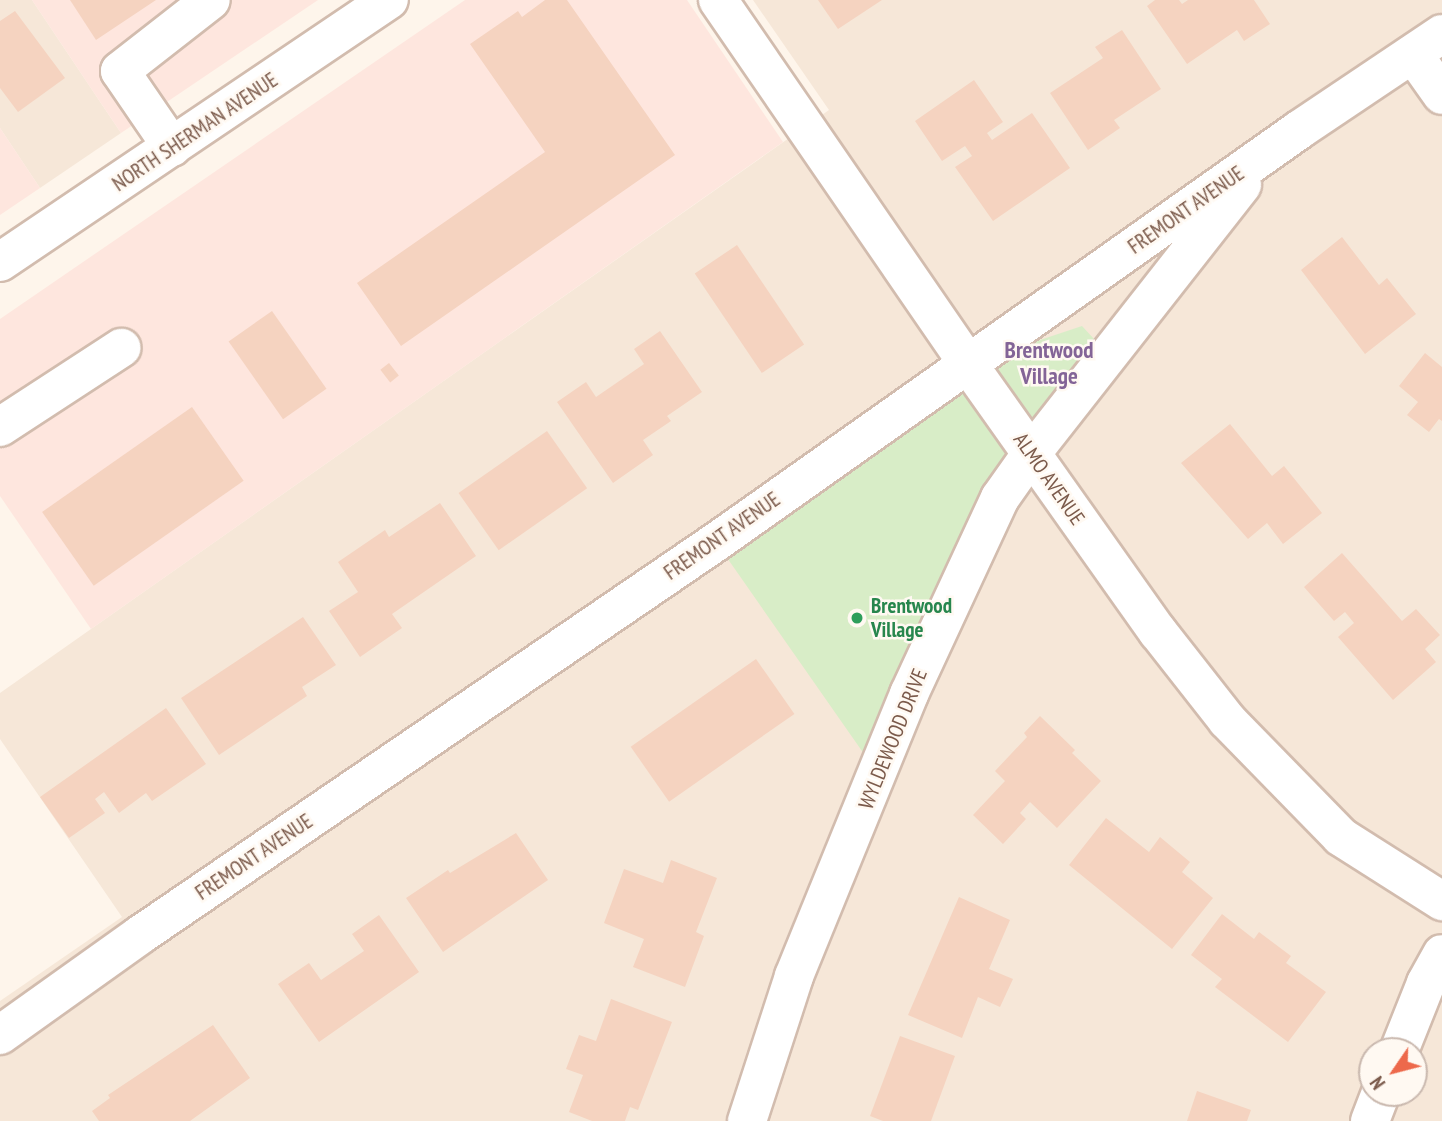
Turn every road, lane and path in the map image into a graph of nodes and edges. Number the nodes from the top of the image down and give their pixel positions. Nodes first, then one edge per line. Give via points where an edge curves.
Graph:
1 (211, 0) edge
2 (718, 0) edge
3 (383, 2) edge
4 (1428, 44) edge
5 (1442, 95) edge
6 (172, 147) junction
7 (1270, 150) junction
8 (0, 262) edge
9 (121, 348) dead end
10 (968, 364) junction
11 (0, 427) edge
12 (1031, 454) junction
13 (1442, 901) edge
14 (1442, 954) edge
15 (4, 1023) edge
16 (1404, 1037) edge
17 (747, 1121) edge

1 - 6 street via 120,71
2 - 10 street, ALMO AVENUE
3 - 6 street, NORTH SHERMAN AVENUE
4 - 5 street
4 - 7 street, FREMONT AVENUE
6 - 8 street, NORTH SHERMAN AVENUE
7 - 10 street, FREMONT AVENUE
7 - 12 street, WYLDEWOOD DRIVE
9 - 11 street
10 - 12 street, ALMO AVENUE
10 - 15 street, FREMONT AVENUE via 716,542
12 - 13 street, ALMO AVENUE via 1227,720 1341,837
12 - 17 street, WYLDEWOOD DRIVE via 1000,498 909,694 794,976
14 - 16 street

